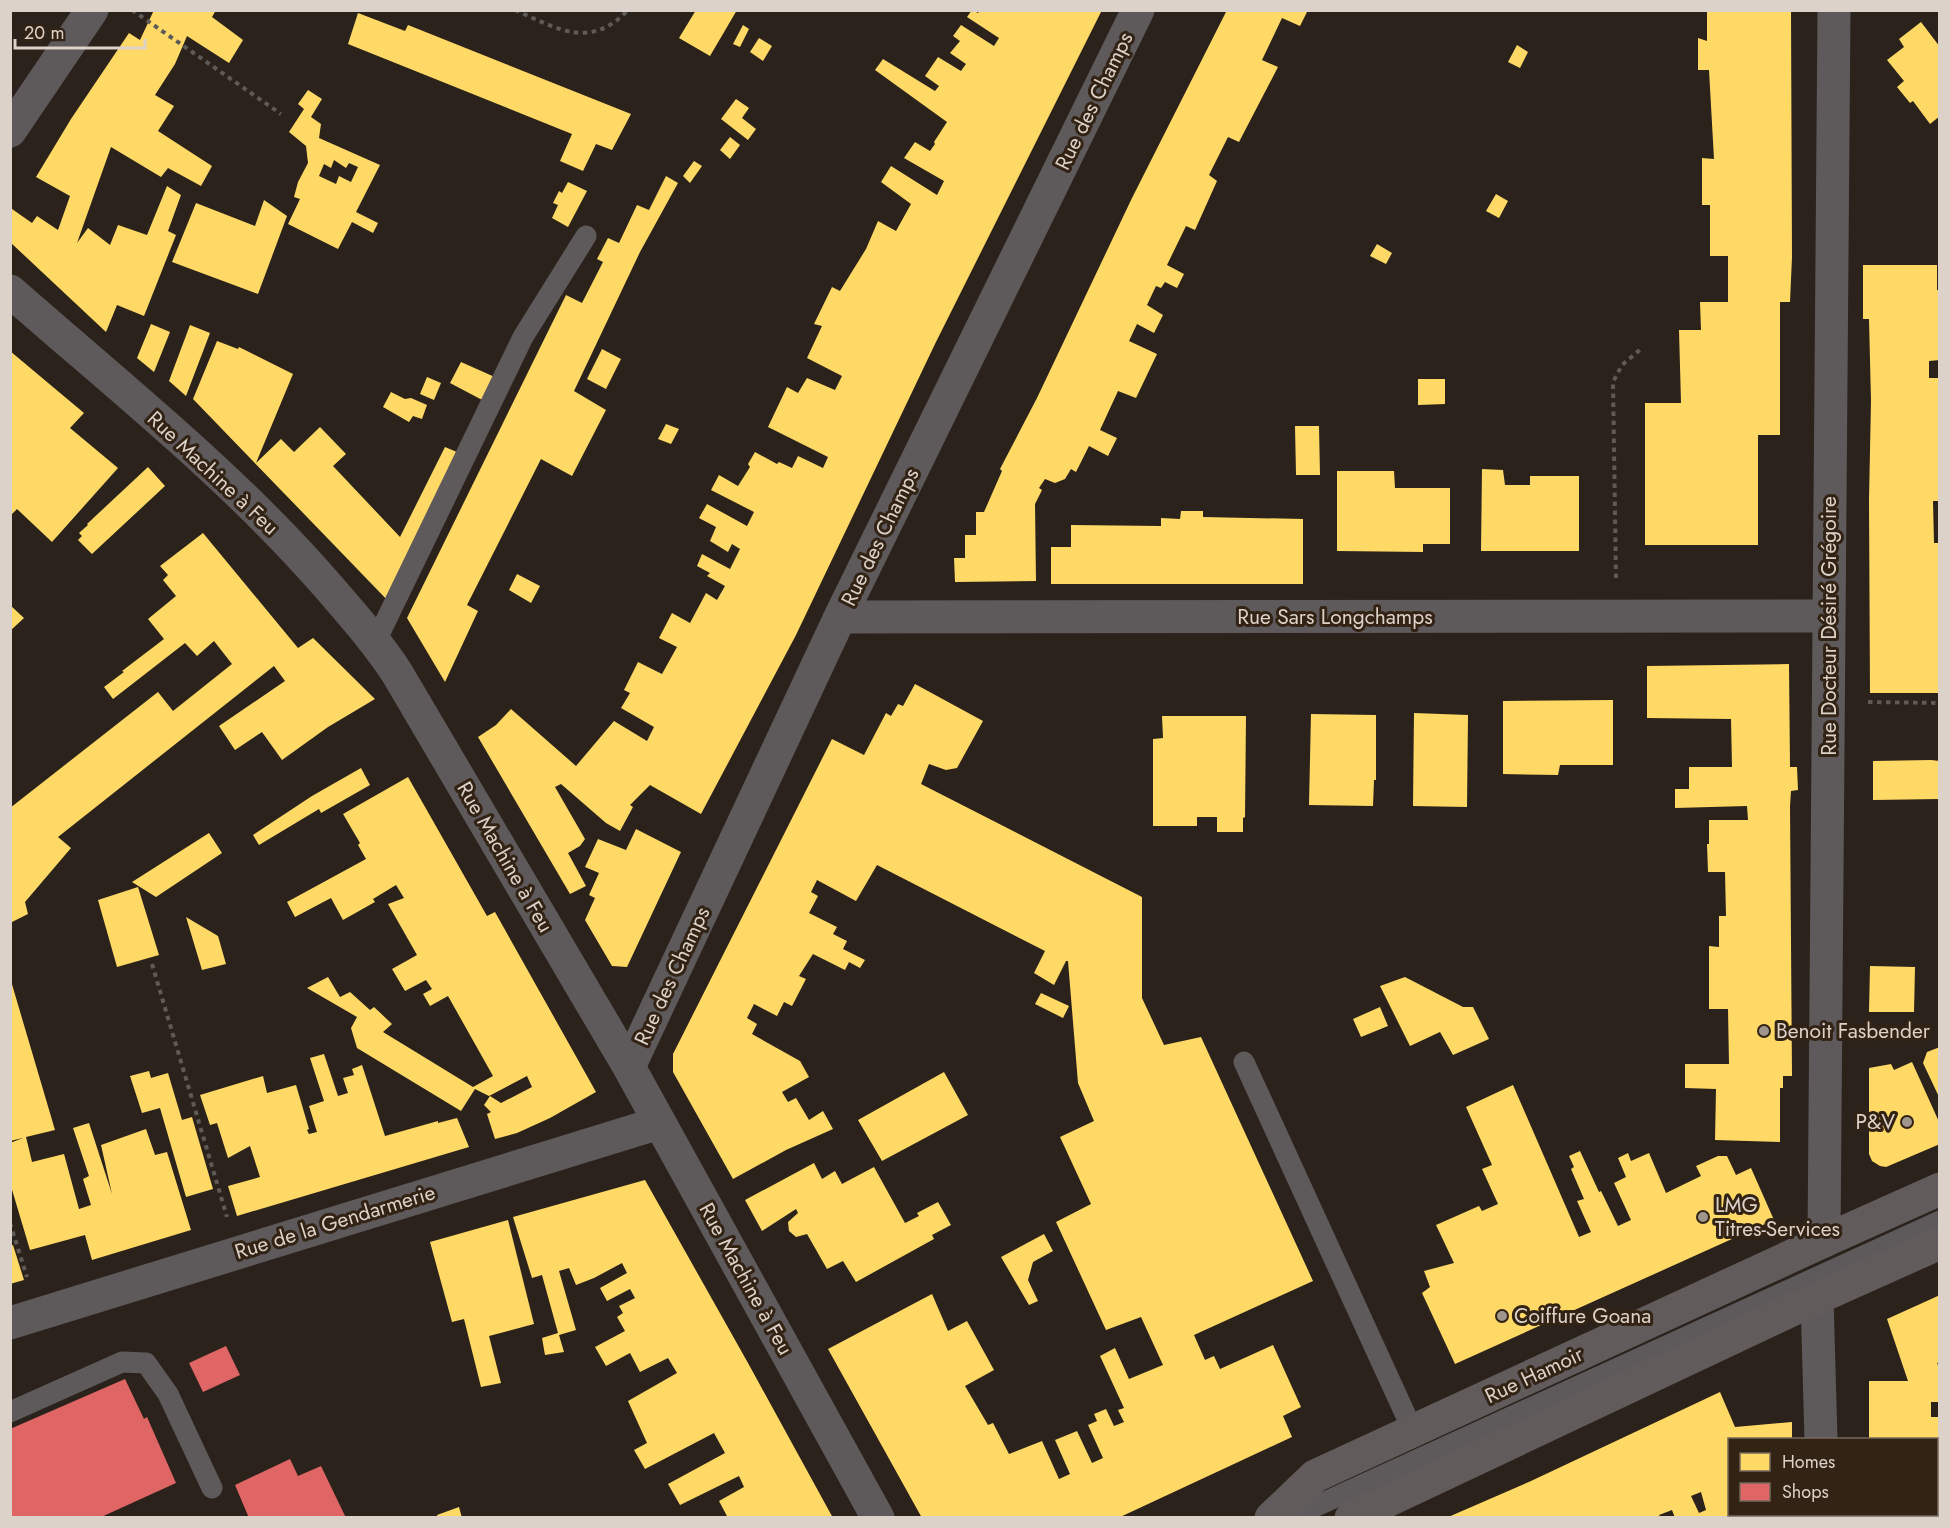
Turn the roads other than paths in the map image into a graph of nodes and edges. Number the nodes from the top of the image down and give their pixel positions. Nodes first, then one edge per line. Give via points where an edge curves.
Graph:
1 (92, 10) edge
2 (1138, 10) edge
3 (1834, 10) edge
4 (10, 131) edge
5 (586, 236) dead end
6 (10, 291) edge
7 (1829, 616) junction
8 (840, 617) junction
9 (376, 641) junction
10 (1244, 1062) dead end
11 (629, 1067) junction
12 (659, 1123) junction
13 (1940, 1189) edge
14 (1940, 1221) edge
15 (1824, 1240) junction
16 (1940, 1243) edge
17 (1817, 1298) junction
18 (25, 1318) edge
19 (10, 1412) edge
20 (1413, 1431) junction
21 (1821, 1438) edge
22 (212, 1488) dead end
23 (878, 1518) edge
24 (1271, 1518) edge
25 (1290, 1518) edge
26 (1351, 1518) edge

1 - 4 street
2 - 8 street, Rue des Champs
3 - 7 street, Rue Docteur Désiré Grégoire
5 - 9 lane via 523,337
6 - 9 street, Rue Machine à Feu via 242,494
7 - 8 street, Rue Sars Longchamps
7 - 15 street, Rue Docteur Désiré Grégoire
8 - 11 street, Rue des Champs
9 - 11 street, Rue Machine à Feu
10 - 20 lane
11 - 12 street, Rue Machine à Feu
12 - 18 street, Rue de la Gendarmerie
12 - 23 street, Rue Machine à Feu
13 - 15 main road, Rue Hamoir
14 - 25 lane, Rue Hamoir
15 - 20 main road, Rue Hamoir
16 - 17 main road
17 - 21 street
17 - 26 main road
19 - 22 lane via 122,1362 146,1363 168,1394
20 - 24 main road, Rue Hamoir via 1316,1476

